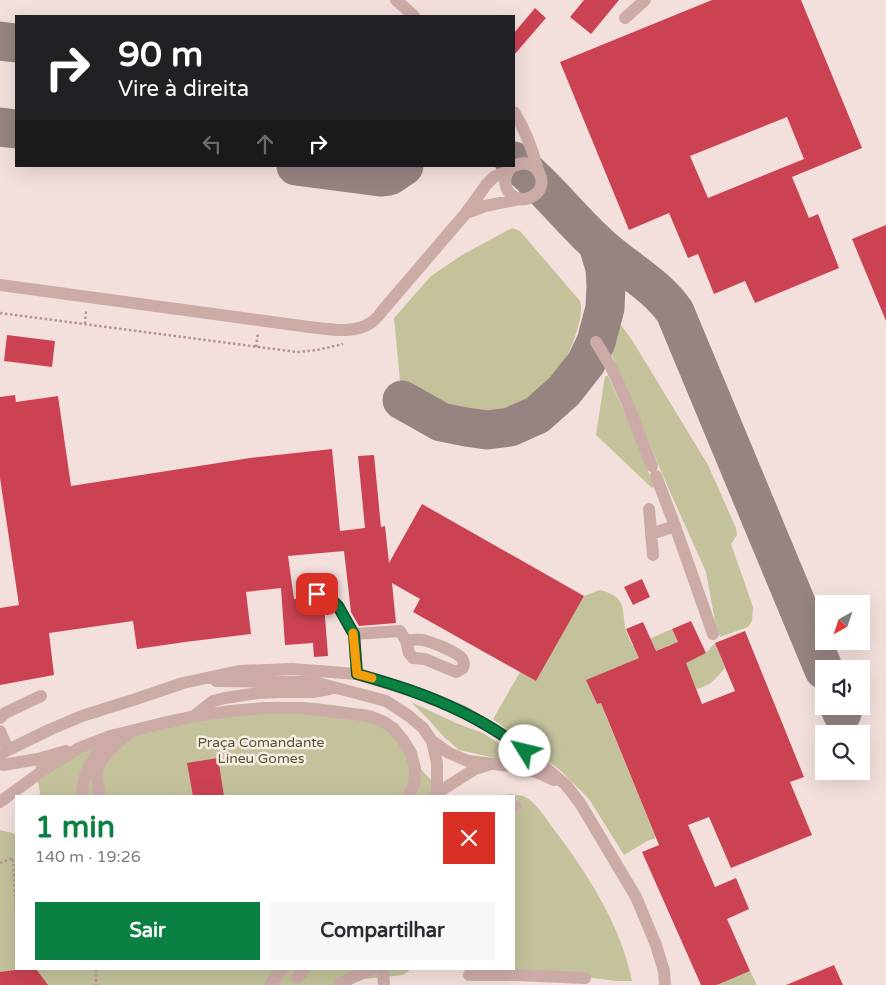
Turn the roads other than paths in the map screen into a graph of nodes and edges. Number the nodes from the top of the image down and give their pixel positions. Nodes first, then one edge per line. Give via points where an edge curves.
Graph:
1 (396, 0) edge
2 (645, 0) edge
3 (413, 15) edge
4 (625, 18) dead end
5 (515, 114) edge
6 (515, 166) edge
7 (512, 168) edge
8 (538, 171) junction
9 (520, 199) junction
10 (466, 213) junction
11 (0, 285) edge
12 (596, 342) dead end
13 (649, 509) dead end
14 (675, 526) junction
15 (651, 534) junction
16 (653, 555) dead end
17 (317, 594) dead end
18 (354, 634) junction
19 (713, 634) dead end
20 (406, 641) dead end
21 (357, 674) junction
22 (183, 682) junction
23 (334, 688) junction
24 (41, 696) dead end
25 (194, 716) junction
26 (0, 718) edge
27 (134, 730) junction
28 (0, 731) edge
29 (110, 736) junction
30 (432, 741) junction
31 (78, 748) junction
32 (4, 757) edge
33 (492, 764) junction
34 (566, 785) junction
35 (82, 795) edge
36 (99, 795) edge
37 (409, 795) edge
38 (436, 795) edge
39 (0, 802) edge
40 (281, 970) edge
41 (370, 970) edge
42 (383, 970) edge
43 (664, 971) junction
44 (469, 976) edge
45 (585, 978) dead end
46 (270, 985) edge
47 (339, 985) edge
48 (384, 985) edge
49 (656, 985) edge
50 (665, 985) edge

1 - 3 street
2 - 4 street
5 - 8 street via 532,147
6 - 8 street via 525,163
7 - 9 street via 505,177 505,185 513,196
7 - 10 street via 494,177
8 - 9 street via 541,185 538,191 527,199
9 - 10 street
10 - 11 street via 372,322 356,329 308,327
12 - 14 street via 622,392
13 - 15 street
14 - 15 street
14 - 19 street
15 - 16 street
17 - 18 street via 329,597 338,606
18 - 20 street via 400,631
18 - 21 street
21 - 22 street via 239,671
21 - 34 street via 410,690 462,712 509,738
22 - 23 street via 302,682
22 - 32 street via 82,716 49,730
23 - 25 street via 225,698 213,701
23 - 30 street via 386,701 423,728
24 - 26 street
25 - 27 street
25 - 37 street via 300,708 372,717 394,729 411,753 414,784
27 - 29 street
27 - 36 street via 100,764 97,772
28 - 32 street
29 - 31 street
29 - 35 street via 86,770
30 - 33 street via 457,757
30 - 38 street via 438,763
31 - 32 street via 38,759
31 - 39 street
33 - 34 street via 511,766
33 - 38 street via 474,769
34 - 43 street via 636,897
40 - 46 street
41 - 47 street
42 - 48 street
43 - 49 street
43 - 50 street
44 - 45 street

